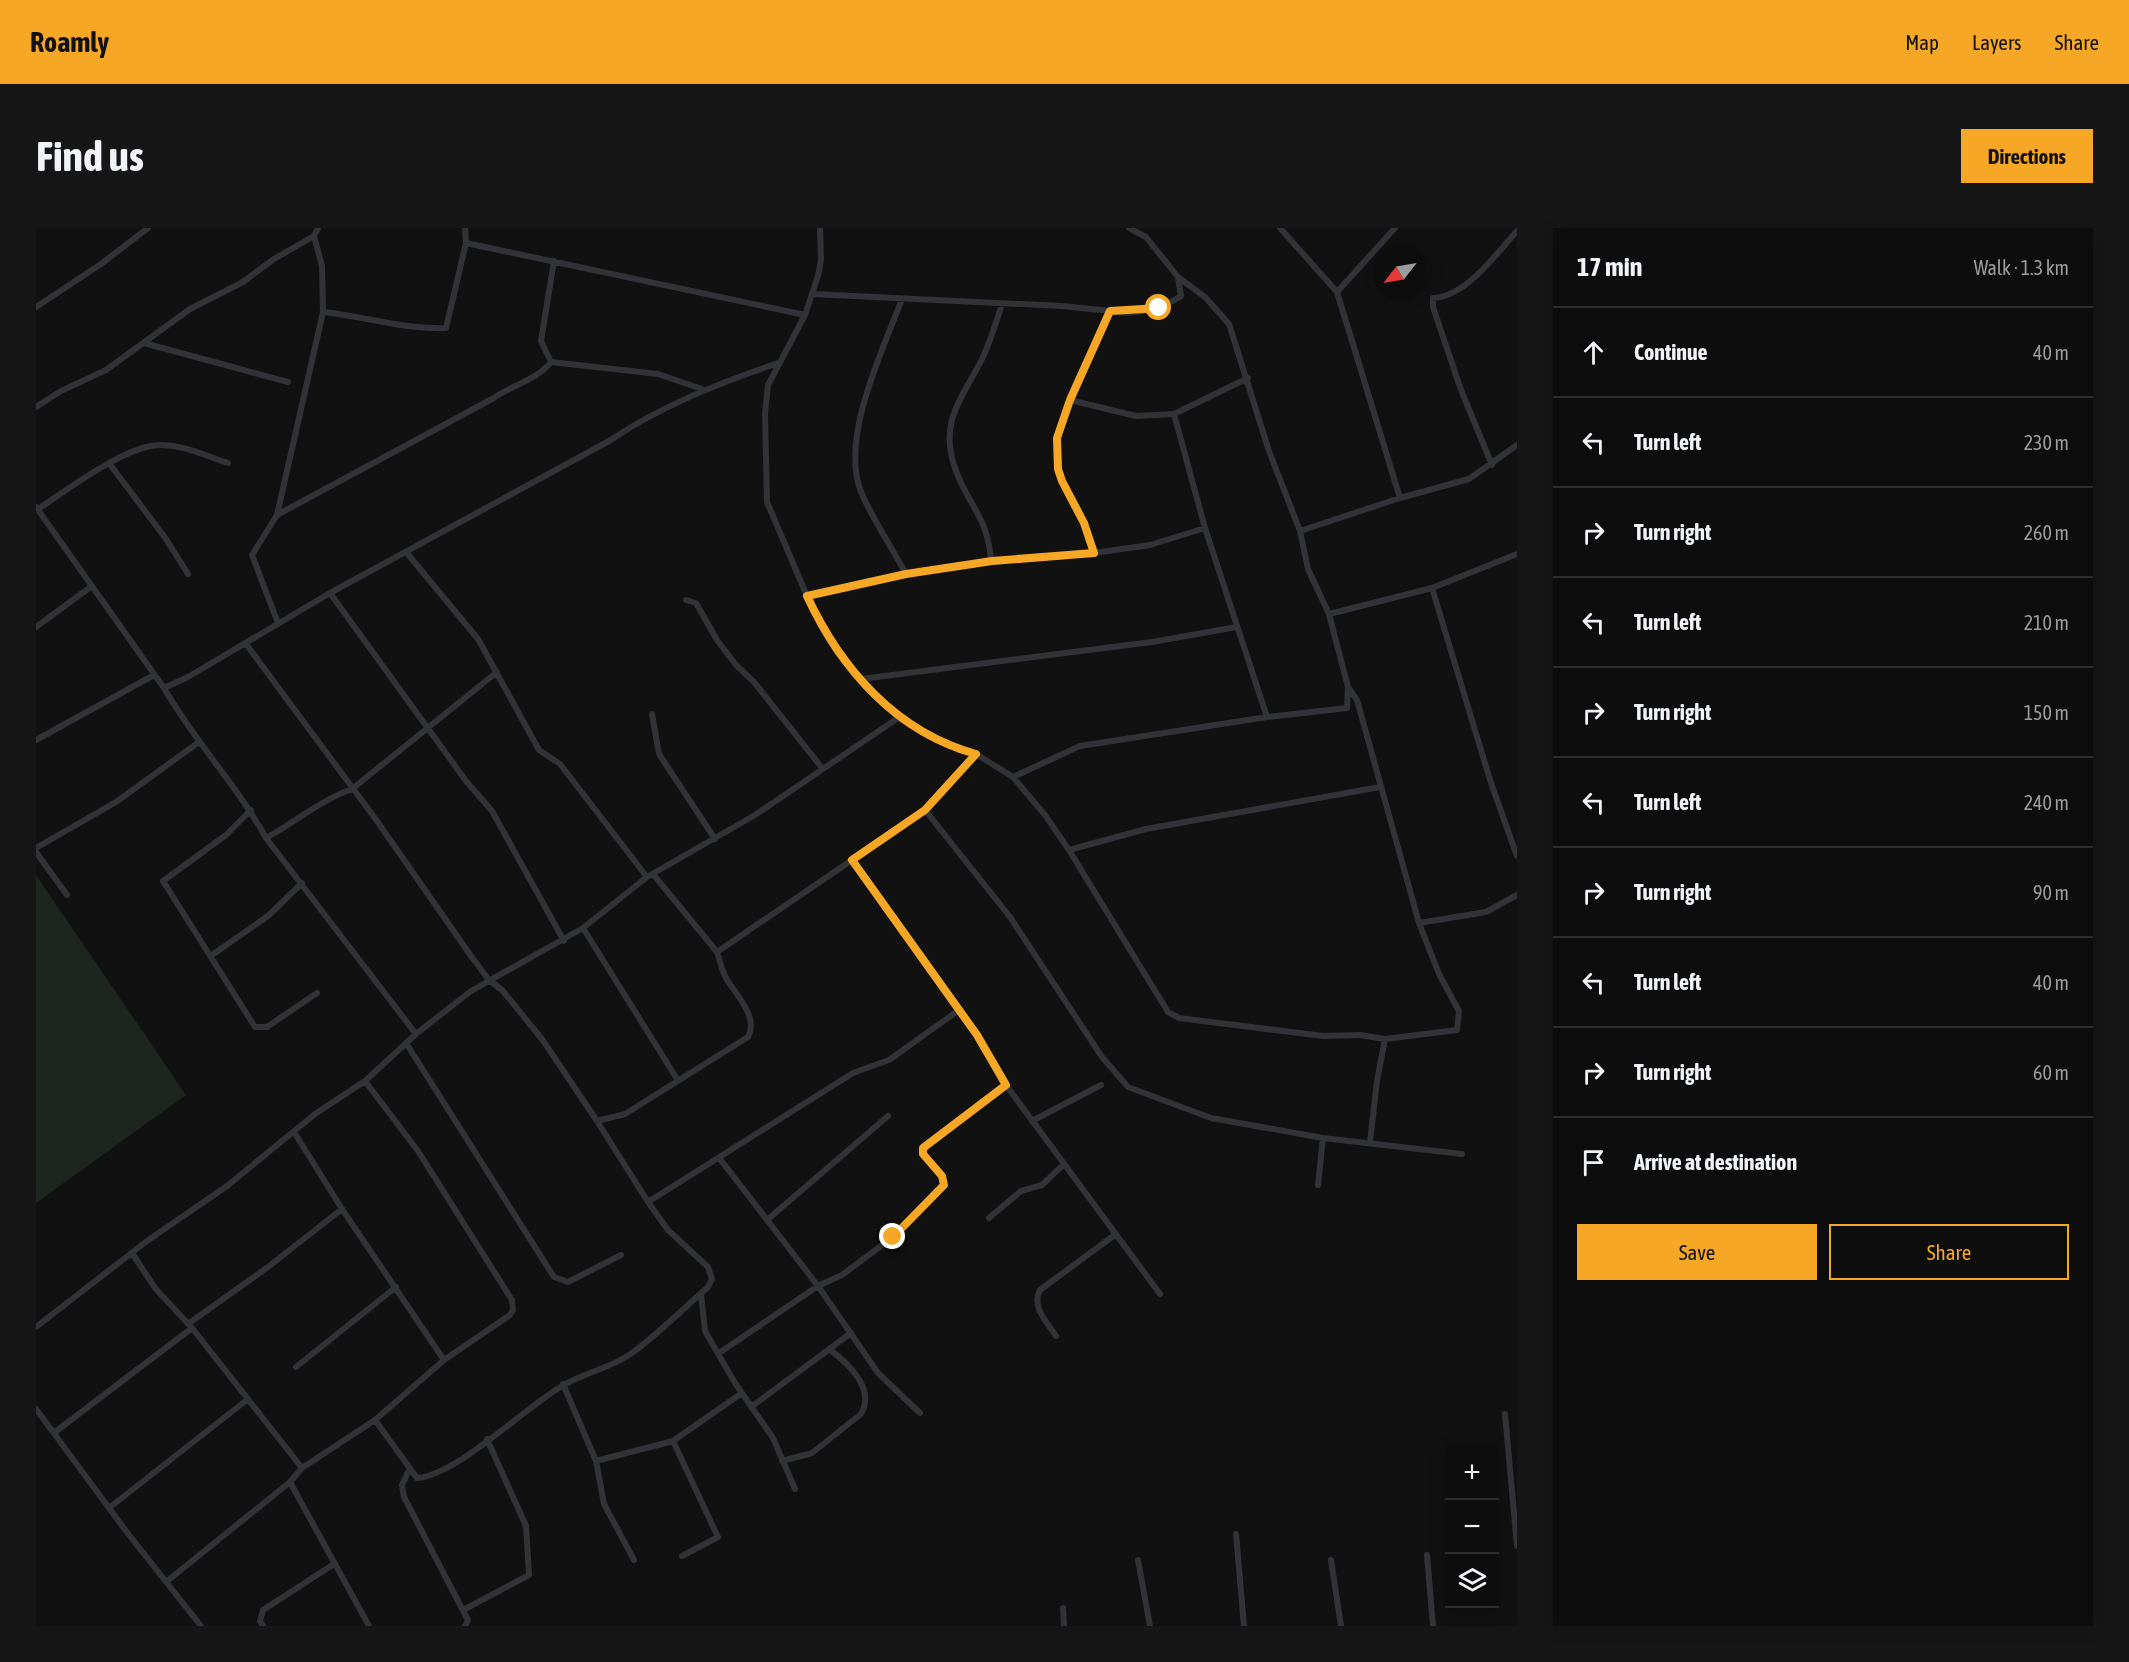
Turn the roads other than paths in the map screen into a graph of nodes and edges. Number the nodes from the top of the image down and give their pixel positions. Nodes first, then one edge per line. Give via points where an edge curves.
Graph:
1 (148, 228) edge
2 (318, 228) edge
3 (465, 228) edge
4 (820, 228) edge
5 (1129, 228) edge
6 (1280, 228) edge
7 (1395, 228) edge
8 (1517, 231) edge
9 (314, 236) junction
10 (466, 243) junction
11 (554, 261) junction
12 (1178, 277) junction
13 (1336, 292) junction
14 (812, 294) junction
15 (902, 299) junction
16 (1002, 305) junction
17 (36, 307) edge
18 (1110, 311) junction
19 (323, 312) junction
20 (805, 315) junction
21 (144, 343) junction
22 (551, 362) junction
23 (778, 363) junction
24 (1248, 378) junction
25 (288, 382) dead end
26 (702, 389) junction
27 (1070, 400) junction
28 (36, 407) edge
29 (1174, 414) junction
30 (1517, 445) edge
31 (109, 463) junction
32 (228, 463) dead end
33 (1492, 465) junction
34 (1400, 498) junction
35 (37, 508) edge
36 (277, 515) junction
37 (1205, 528) junction
38 (1300, 531) junction
39 (406, 552) junction
40 (1094, 553) junction
41 (1517, 554) edge
42 (992, 561) junction
43 (188, 574) dead end
44 (906, 574) junction
45 (92, 586) junction
46 (1432, 588) junction
47 (330, 593) junction
48 (807, 596) junction
49 (686, 600) dead end
50 (1329, 614) junction
51 (278, 623) junction
52 (36, 627) edge
53 (1237, 627) junction
54 (246, 644) junction
55 (497, 672) junction
56 (154, 675) junction
57 (861, 679) junction
58 (1348, 687) junction
59 (164, 688) junction
60 (651, 714) dead end
61 (1266, 717) junction
62 (898, 718) junction
63 (429, 729) junction
64 (36, 740) edge
65 (199, 742) junction
66 (976, 754) junction
67 (822, 768) junction
68 (1013, 777) junction
69 (1380, 787) junction
70 (352, 789) junction
71 (251, 810) junction
72 (925, 810) junction
73 (266, 838) junction
74 (715, 839) junction
75 (36, 850) edge
76 (1069, 850) junction
77 (1517, 856) edge
78 (852, 860) junction
79 (650, 876) junction
80 (302, 883) junction
81 (67, 895) dead end
82 (1517, 895) edge
83 (1419, 923) junction
84 (584, 928) junction
85 (564, 941) junction
86 (717, 952) junction
87 (212, 955) junction
88 (489, 980) junction
89 (317, 993) dead end
90 (959, 1010) junction
91 (416, 1034) junction
92 (1385, 1039) junction
93 (406, 1043) junction
94 (677, 1079) junction
95 (365, 1081) junction
96 (1006, 1085) junction
97 (1101, 1085) dead end
98 (888, 1116) dead end
99 (597, 1121) junction
100 (1032, 1121) junction
101 (294, 1132) junction
102 (1323, 1138) junction
103 (1370, 1142) junction
104 (1462, 1154) dead end
105 (720, 1159) junction
106 (1064, 1164) junction
107 (1317, 1185) dead end
108 (648, 1202) junction
109 (342, 1209) junction
110 (989, 1218) dead end
111 (767, 1220) junction
112 (1116, 1234) junction
113 (132, 1253) junction
114 (621, 1255) dead end
115 (818, 1286) junction
116 (396, 1287) junction
117 (701, 1294) junction
118 (1160, 1294) dead end
119 (190, 1326) junction
120 (36, 1327) edge
121 (851, 1333) junction
122 (1056, 1336) dead end
123 (829, 1349) junction
124 (719, 1353) junction
125 (444, 1360) junction
126 (296, 1367) dead end
127 (564, 1384) junction
128 (742, 1393) junction
129 (248, 1399) junction
130 (751, 1407) junction
131 (36, 1409) edge
132 (920, 1413) dead end
133 (1505, 1414) dead end
134 (375, 1420) junction
135 (55, 1432) junction
136 (487, 1439) junction
137 (673, 1441) junction
138 (596, 1461) junction
139 (782, 1461) junction
140 (302, 1468) junction
141 (409, 1470) junction
142 (290, 1482) junction
143 (795, 1489) dead end
144 (109, 1508) junction
145 (1236, 1534) dead end
146 (1517, 1546) edge
147 (682, 1556) dead end
148 (1427, 1556) dead end
149 (634, 1560) dead end
150 (1138, 1560) dead end
151 (1331, 1560) dead end
152 (334, 1564) junction
153 (166, 1582) junction
154 (1063, 1608) dead end
155 (463, 1610) junction
156 (201, 1626) edge
157 (262, 1626) edge
158 (369, 1626) edge
159 (465, 1626) edge
160 (1064, 1626) edge
161 (1150, 1626) edge
162 (1244, 1626) edge
163 (1341, 1626) edge
164 (1433, 1626) edge

1 - 17 street
2 - 9 street
3 - 10 street
4 - 14 street via 821,260
5 - 12 street via 1146,237
6 - 13 street
7 - 13 street
8 - 33 street via 1471,282 1446,298 1434,298 1433,307
9 - 19 street via 322,266
9 - 21 street via 243,282 190,309
10 - 11 street
10 - 19 street via 446,328 410,327
11 - 20 street
11 - 22 street via 541,340
12 - 18 street via 1181,296 1173,301 1159,308
12 - 24 street via 1205,297 1229,324
13 - 34 street
14 - 15 street
14 - 20 street
15 - 16 street
15 - 44 street via 862,407 855,464 860,489
16 - 18 street
16 - 42 street via 982,359 958,401 947,438 955,470 990,537
18 - 27 street
19 - 36 street
20 - 23 street
21 - 25 street
21 - 28 street via 106,370
22 - 26 street via 658,374
22 - 36 street via 492,399
23 - 26 street
23 - 48 street via 768,385 765,413 767,502
24 - 29 street
24 - 38 street via 1269,451
26 - 39 street
27 - 29 street via 1136,416
27 - 40 street via 1057,438 1058,469
29 - 37 street
30 - 33 street
31 - 32 street via 156,446
31 - 35 street
31 - 43 street
33 - 34 street via 1469,479
34 - 38 street
35 - 45 street
36 - 51 street via 252,555
37 - 40 street via 1150,545
37 - 53 street
38 - 50 street via 1308,569
39 - 47 street
39 - 55 street via 478,639
40 - 42 street
41 - 46 street
42 - 44 street
44 - 48 street
45 - 52 street
45 - 56 street
46 - 50 street
46 - 77 street
47 - 51 street
47 - 63 street
48 - 57 street via 828,638
49 - 67 street via 696,603 736,665
50 - 58 street
51 - 54 street
53 - 57 street via 1152,642
53 - 61 street
54 - 59 street
54 - 70 street
55 - 63 street
55 - 79 street via 539,750 560,764
56 - 59 street
56 - 64 street
57 - 62 street
58 - 61 street via 1347,708
58 - 69 street via 1356,700
59 - 65 street
60 - 74 street via 659,754
61 - 68 street via 1080,746
62 - 66 street via 959,750
62 - 67 street
63 - 70 street
63 - 85 street via 492,811
65 - 71 street
65 - 75 street via 116,802
66 - 68 street
66 - 72 street
67 - 74 street
68 - 76 street
69 - 76 street via 1146,830
69 - 83 street
70 - 73 street via 332,796
70 - 88 street
71 - 73 street
71 - 87 street via 226,835 163,881
72 - 78 street
72 - 102 street via 1010,917 1102,1057 1128,1087 1211,1118
73 - 80 street
74 - 79 street
75 - 81 street
76 - 92 street via 1168,1012 1179,1018
78 - 86 street
78 - 90 street
79 - 84 street
79 - 86 street
80 - 87 street via 268,916
80 - 91 street
82 - 83 street via 1486,912
83 - 92 street via 1460,1011 1457,1030
84 - 85 street
84 - 94 street
85 - 88 street
86 - 94 street via 725,976 751,1017 752,1030 734,1047
87 - 89 street via 255,1027 267,1027
88 - 91 street
88 - 99 street via 542,1039
90 - 96 street
90 - 105 street via 889,1060 853,1073
91 - 93 street
92 - 103 street
93 - 95 street
93 - 114 street via 554,1277 575,1280
94 - 99 street via 625,1114
95 - 101 street
95 - 125 street via 418,1151 513,1300 510,1315
96 - 100 street
96 - 115 street via 923,1148 944,1185 893,1237 842,1275
97 - 100 street
98 - 111 street
99 - 108 street
100 - 106 street
101 - 109 street
101 - 113 street
102 - 103 street
102 - 107 street
103 - 104 street
105 - 108 street
105 - 111 street
106 - 110 street via 1042,1185 1021,1191
106 - 112 street
108 - 117 street via 668,1230 708,1267 712,1279
109 - 116 street
109 - 119 street
111 - 115 street
112 - 118 street
112 - 122 street via 1040,1290 1036,1304
113 - 119 street via 155,1288
113 - 120 street
115 - 121 street
115 - 124 street
116 - 125 street
116 - 126 street
117 - 124 street via 705,1331
117 - 127 street via 634,1352
119 - 129 street
119 - 135 street
121 - 123 street
121 - 132 street via 878,1372
123 - 130 street
123 - 139 street via 857,1377 865,1393 866,1407 812,1453
124 - 128 street
125 - 134 street
127 - 136 street
127 - 138 street
128 - 130 street
128 - 137 street
129 - 140 street
129 - 144 street
130 - 139 street via 773,1438
131 - 135 street
133 - 146 street
134 - 140 street
134 - 141 street
135 - 144 street
136 - 141 street via 449,1469 429,1478 417,1478
136 - 155 street via 526,1526 529,1575
137 - 138 street
137 - 147 street via 718,1538
138 - 149 street via 604,1504
139 - 143 street
140 - 142 street
141 - 155 street via 402,1485 404,1497
142 - 152 street
142 - 153 street
144 - 153 street
145 - 162 street
148 - 164 street
150 - 161 street
151 - 163 street
152 - 157 street via 263,1610
152 - 158 street
153 - 156 street
154 - 160 street
155 - 159 street via 468,1620

